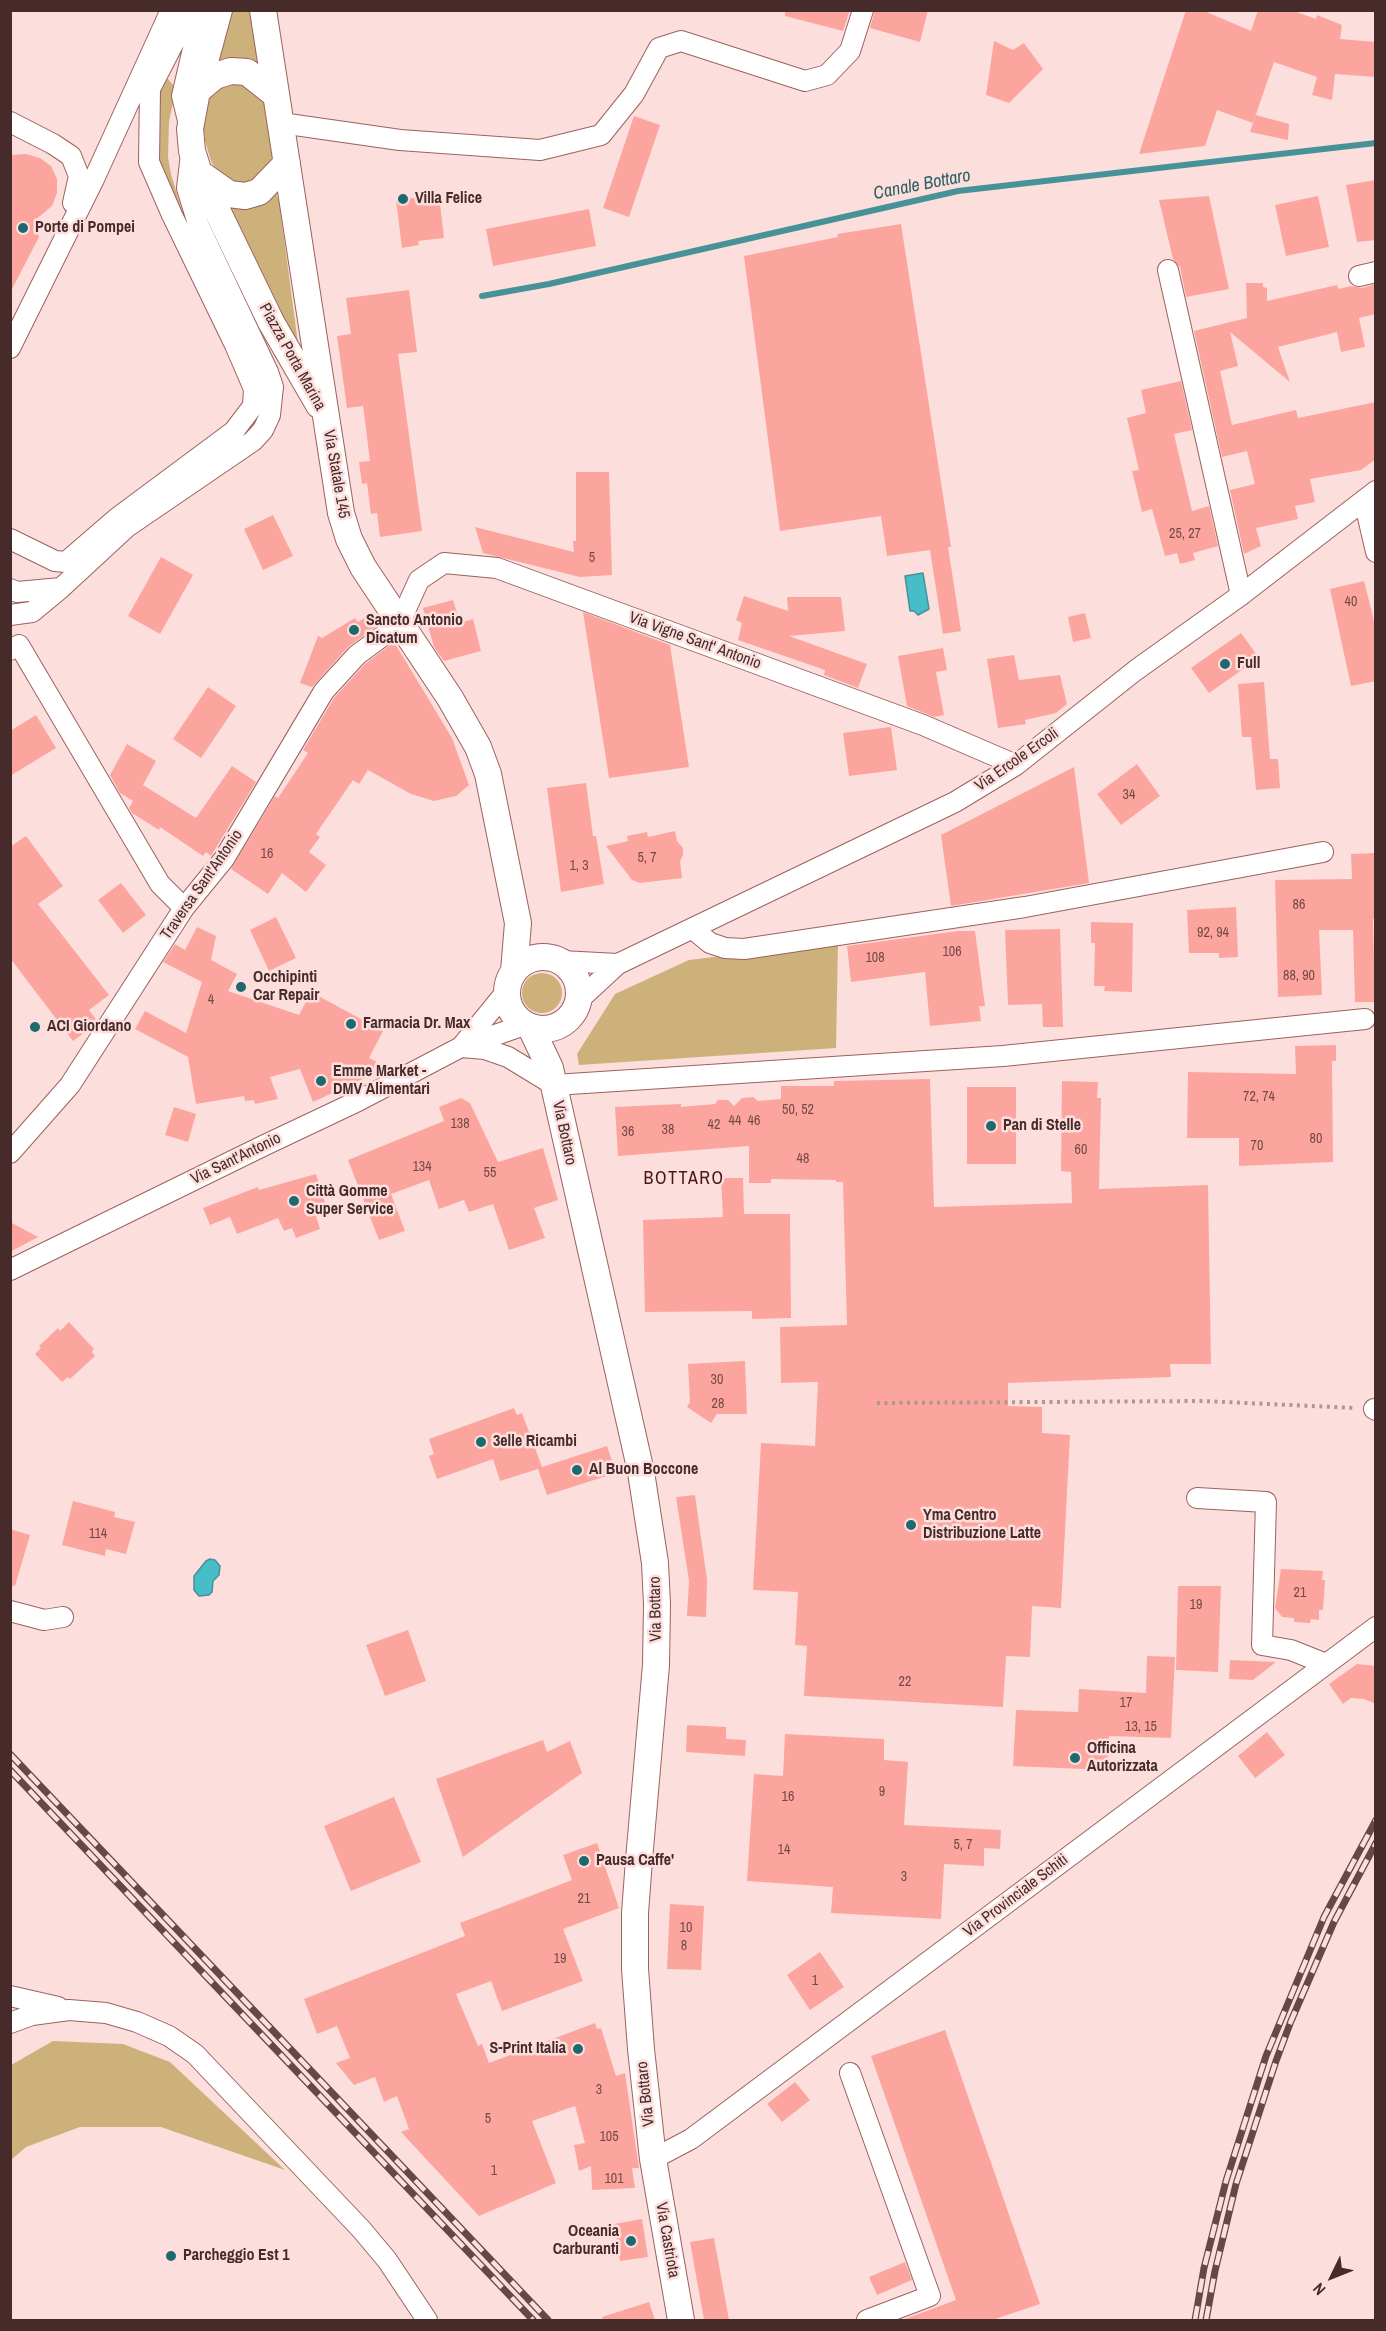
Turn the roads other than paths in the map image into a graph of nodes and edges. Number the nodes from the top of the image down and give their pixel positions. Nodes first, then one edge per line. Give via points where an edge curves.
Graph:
1 (171, 10) edge
2 (186, 10) edge
3 (202, 10) edge
4 (219, 10) edge
5 (263, 10) edge
6 (863, 10) edge
7 (196, 91) junction
8 (276, 95) junction
9 (121, 116) junction
10 (10, 122) edge
11 (281, 123) junction
12 (193, 151) junction
13 (287, 163) junction
14 (73, 204) junction
15 (1168, 270) dead end
16 (10, 326) edge
17 (10, 348) edge
18 (326, 417) junction
19 (1370, 496) edge
20 (10, 539) edge
21 (1376, 552) edge
22 (61, 588) junction
23 (10, 589) edge
24 (1241, 595) junction
25 (32, 612) junction
26 (10, 615) edge
27 (399, 624) junction
28 (10, 630) edge
29 (10, 651) edge
30 (1016, 765) junction
31 (1323, 852) dead end
32 (184, 908) junction
33 (518, 923) junction
34 (693, 929) junction
35 (554, 959) junction
36 (618, 964) junction
37 (510, 981) junction
38 (579, 1000) junction
39 (1365, 1019) dead end
40 (566, 1022) junction
41 (527, 1026) junction
42 (461, 1047) junction
43 (552, 1076) junction
44 (10, 1153) edge
45 (10, 1270) edge
46 (1197, 1498) dead end
47 (10, 1611) edge
48 (63, 1617) dead end
49 (1376, 1627) edge
50 (1326, 1664) junction
51 (10, 1996) edge
52 (69, 2010) junction
53 (10, 2023) edge
54 (850, 2073) dead end
55 (653, 2159) junction
56 (427, 2320) edge
57 (681, 2320) edge
58 (867, 2320) edge

1 - 9 street
2 - 20 street via 185,21 150,89 149,162 254,389 253,406 234,431 117,518 66,562 55,561
3 - 12 street via 182,96
4 - 7 main road
5 - 8 main road, Piazza Porta Marina
6 - 11 street via 850,51 826,75 805,81 681,41 658,48 634,94 601,135 540,150 400,140
7 - 8 main road via 215,76 231,71 247,72
7 - 12 main road
8 - 11 main road, Piazza Porta Marina
9 - 14 street
9 - 17 street
10 - 14 street via 71,156 79,176
11 - 13 main road, Piazza Porta Marina
12 - 13 main road via 229,194 245,196 259,192
12 - 18 main road, Piazza Porta Marina via 271,322
12 - 22 street via 187,188 198,224 271,380 270,415 253,441 127,526
13 - 18 main road, Piazza Porta Marina
14 - 16 street
15 - 24 street
18 - 27 main road, Via Statale 145 via 341,513 349,539
19 - 21 street
19 - 24 street, Via Ercole Ercoli
22 - 23 street via 17,592
22 - 25 street
24 - 30 street, Via Ercole Ercoli via 1136,670
25 - 26 street
25 - 28 street
27 - 30 street, Via Vigne Sant' Antonio via 418,580 444,563 497,568 923,725
27 - 32 street, Traversa Sant'Antonio via 357,655 324,692 224,859
27 - 33 main road via 478,747 488,774
29 - 32 street via 19,645 160,884
30 - 34 street, Via Ercole Ercoli via 955,802
31 - 34 street via 1024,907 744,949 710,943
32 - 44 street, Traversa Sant'Antonio via 70,1085
33 - 35 main road
33 - 37 main road
34 - 36 street, Via Ercole Ercoli
35 - 36 street, Via Ercole Ercoli
35 - 37 main road via 534,958 523,963
35 - 38 main road via 576,978
36 - 38 street, Via Ercole Ercoli
37 - 41 main road via 511,1011
37 - 42 street, Via Sant'Antonio
38 - 40 main road
39 - 43 street via 1003,1056
40 - 41 main road via 543,1030
40 - 43 main road
41 - 42 street, Via Sant'Antonio
41 - 43 main road, Via Bottaro
42 - 43 street via 485,1049
42 - 45 street, Via Sant'Antonio
43 - 55 main road, Via Bottaro via 640,1472 655,1563 656,1665 635,1913 635,1969
46 - 50 street via 1266,1502 1262,1645 1290,1650
47 - 48 street via 44,1620
49 - 50 street, Via Provinciale Schiti
50 - 55 street, Via Provinciale Schiti via 691,2139
51 - 52 street
52 - 53 street via 32,2014
52 - 56 street via 106,2013 137,2022 169,2036 195,2054 361,2229
54 - 58 street via 930,2296
55 - 57 main road, Via Castriota

